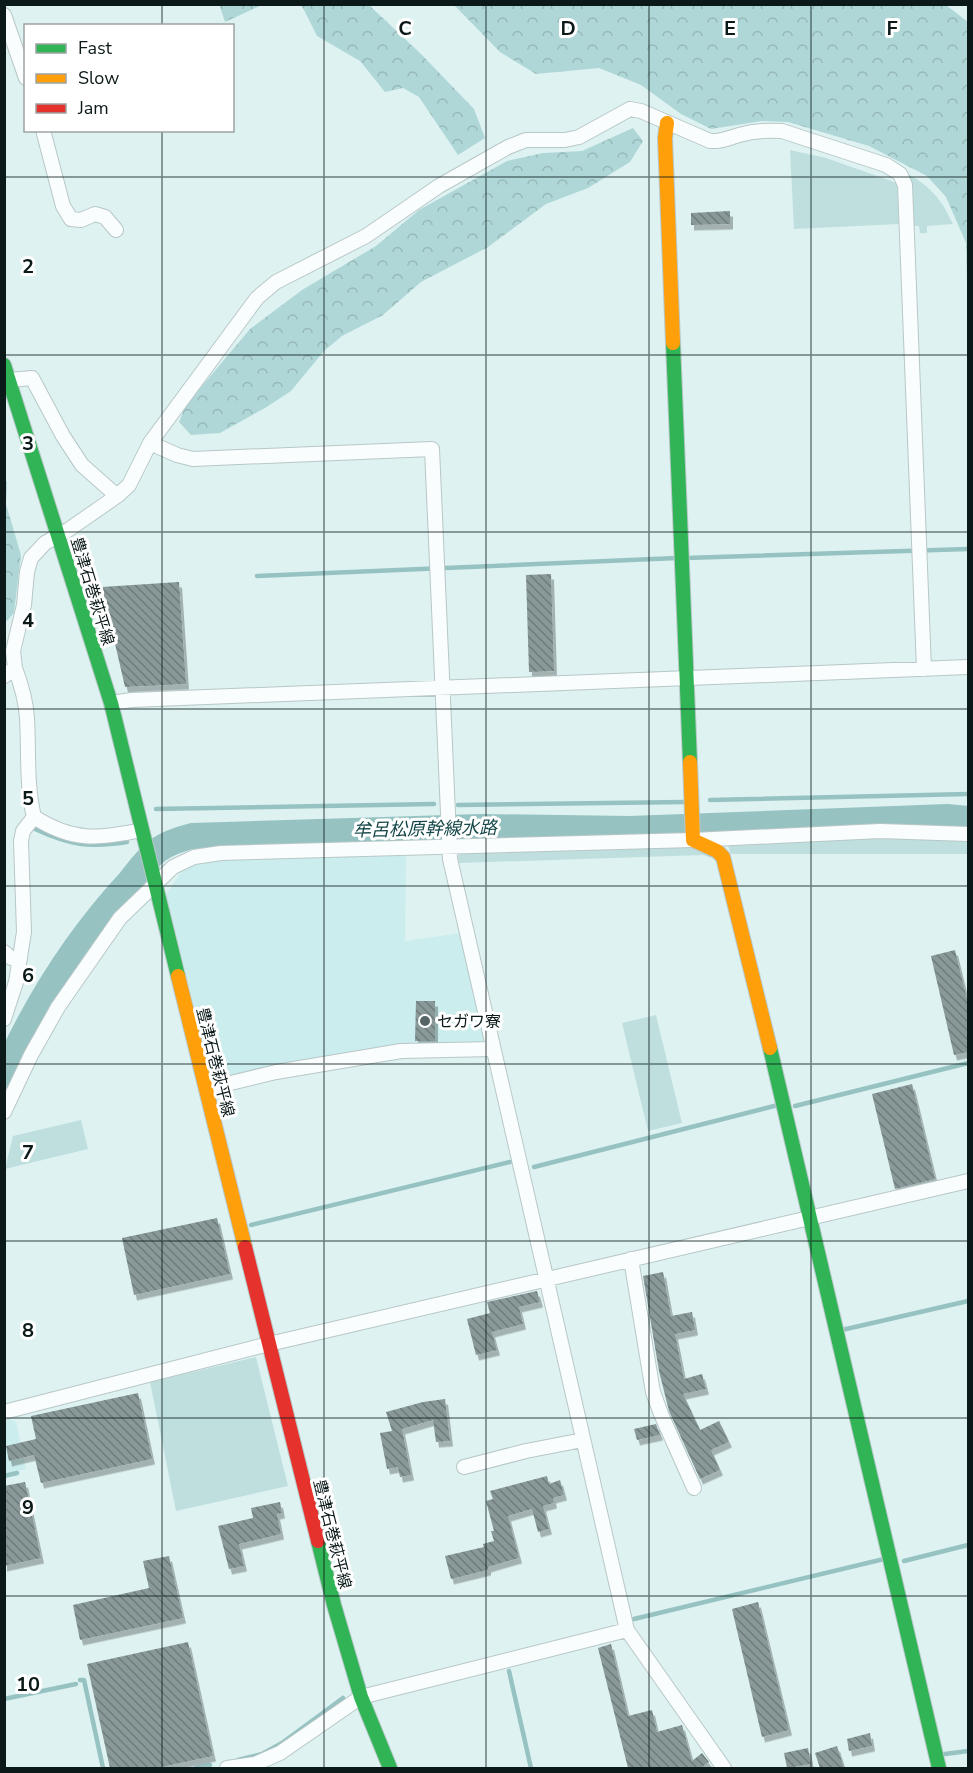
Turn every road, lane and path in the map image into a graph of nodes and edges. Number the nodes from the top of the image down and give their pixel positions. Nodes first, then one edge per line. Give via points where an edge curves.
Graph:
1 (4, 15) edge
2 (24, 72) edge
3 (667, 123) junction
4 (44, 132) edge
5 (116, 230) dead end
6 (4, 365) edge
7 (9, 380) junction
8 (150, 443) junction
9 (117, 496) junction
10 (58, 535) junction
11 (969, 668) edge
12 (924, 669) junction
13 (10, 672) edge
14 (685, 677) junction
15 (441, 688) junction
16 (111, 703) junction
17 (33, 817) junction
18 (143, 832) junction
19 (969, 834) edge
20 (693, 838) junction
21 (449, 845) junction
22 (154, 878) junction
23 (4, 952) edge
24 (20, 959) junction
25 (4, 1018) edge
26 (493, 1048) junction
27 (206, 1089) junction
28 (4, 1112) edge
29 (969, 1181) edge
30 (811, 1218) junction
31 (631, 1259) junction
32 (546, 1279) junction
33 (269, 1344) junction
34 (4, 1412) edge
35 (583, 1440) junction
36 (464, 1467) dead end
37 (694, 1488) dead end
38 (627, 1630) junction
39 (361, 1696) junction
40 (227, 1768) edge
41 (390, 1768) edge
42 (724, 1768) edge
43 (939, 1768) edge

1 - 2 street
3 - 8 street via 630,109 579,137 526,140 508,147 439,186 366,236 276,282 256,297
3 - 12 street via 720,142 765,129 782,131 886,165 900,174 905,185
3 - 14 street
4 - 5 street via 63,206 71,219 81,220 95,214 105,217
6 - 7 street, 豊津石巻萩平線
7 - 9 street via 32,378 82,465
7 - 10 street, 豊津石巻萩平線
8 - 9 street via 129,485
8 - 15 street via 193,459 432,449
9 - 10 street
10 - 13 street via 31,558
10 - 16 street, 豊津石巻萩平線
11 - 12 street
12 - 14 street
13 - 17 street via 23,690
14 - 15 street
14 - 20 street
15 - 16 street
15 - 21 street
16 - 18 street, 豊津石巻萩平線
17 - 18 street via 72,835
17 - 24 street via 21,841 24,922
18 - 22 street, 豊津石巻萩平線
19 - 20 street via 880,831
20 - 21 street
20 - 30 street via 723,857
21 - 22 street via 221,853 194,857
21 - 26 street
22 - 27 street, 豊津石巻萩平線
22 - 28 street via 120,918 58,1007
23 - 24 street
24 - 25 street
26 - 27 street via 401,1051 276,1072
26 - 32 street
27 - 33 street, 豊津石巻萩平線
29 - 30 street
30 - 31 street
30 - 43 street
31 - 32 street
31 - 37 street via 653,1392
32 - 33 street
32 - 35 street
33 - 34 street
33 - 39 street, 豊津石巻萩平線
35 - 36 street
35 - 38 street
38 - 39 street
38 - 42 street
39 - 40 street via 280,1753 255,1764
39 - 41 street, 豊津石巻萩平線

